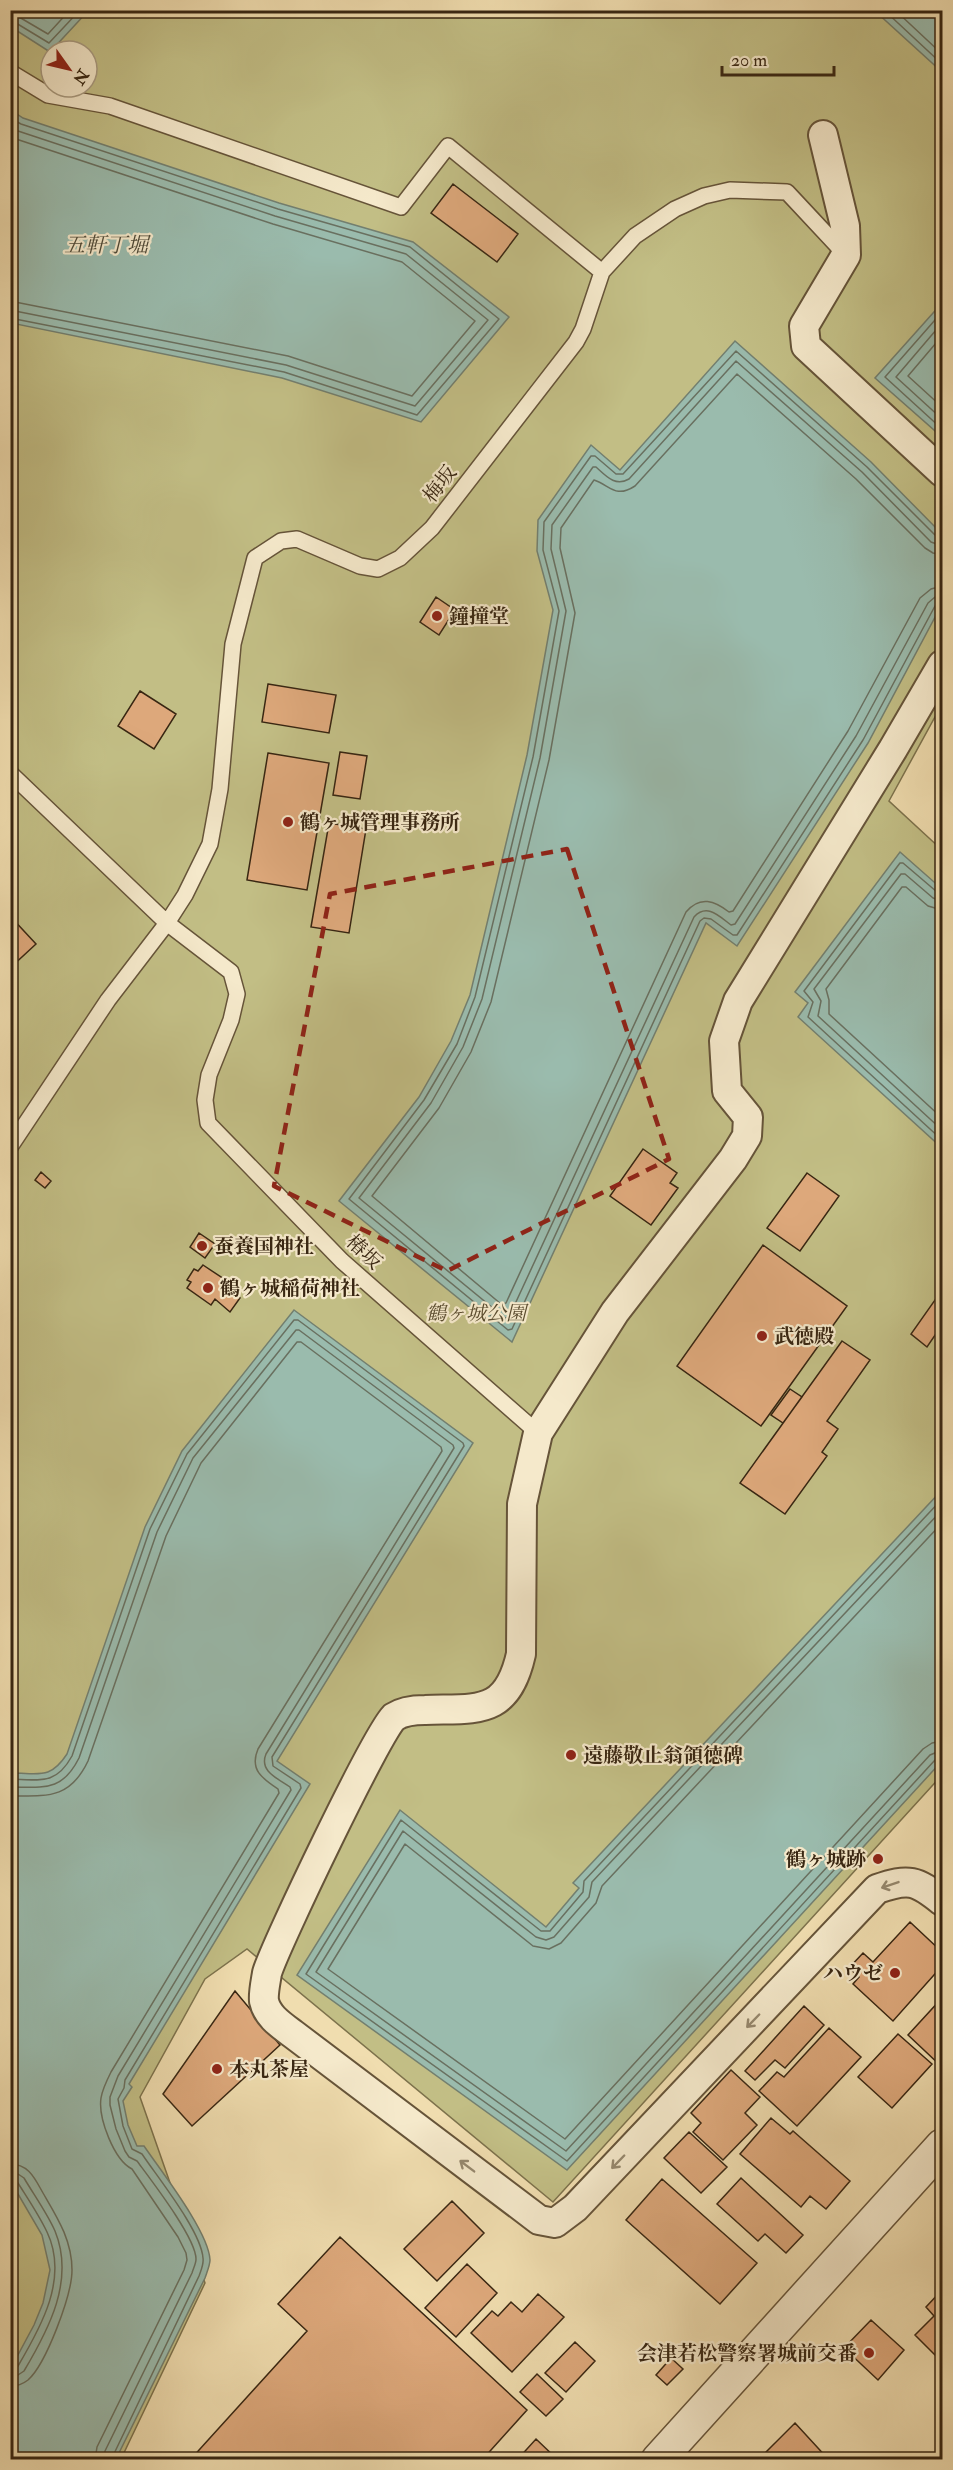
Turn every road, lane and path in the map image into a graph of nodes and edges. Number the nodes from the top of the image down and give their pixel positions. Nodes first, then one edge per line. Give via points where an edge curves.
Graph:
1 (10, 72) edge
2 (823, 135) dead end
3 (846, 255) junction
4 (602, 272) junction
5 (942, 472) edge
6 (942, 665) edge
7 (10, 773) edge
8 (167, 923) junction
9 (10, 1147) edge
10 (538, 1433) junction
11 (942, 1901) edge
12 (942, 2146) edge
13 (658, 2460) edge

1 - 4 lane via 48,95 110,106 401,207 448,146
2 - 3 street via 845,226
3 - 4 lane via 787,192 730,190 675,209 635,236
3 - 5 street via 804,326 807,346
4 - 8 lane, 梅坂 via 576,342 432,528 400,558 378,569 360,566 297,539 281,541 255,558 233,644 220,789 210,844
6 - 10 street via 738,1001 724,1041 727,1091 748,1117 747,1136 699,1206 615,1312
7 - 8 lane, 椿坂
8 - 9 lane via 108,1000
8 - 10 lane, 椿坂 via 231,972 237,994 209,1076 205,1100 208,1123 342,1261
11 -> 10 street via 909,1881 877,1889 575,2208 555,2223 539,2220 272,2018 264,2000 267,1973 370,1756 393,1717 410,1711 490,1706 504,1694 516,1675 521,1654 522,1504
12 - 13 street

